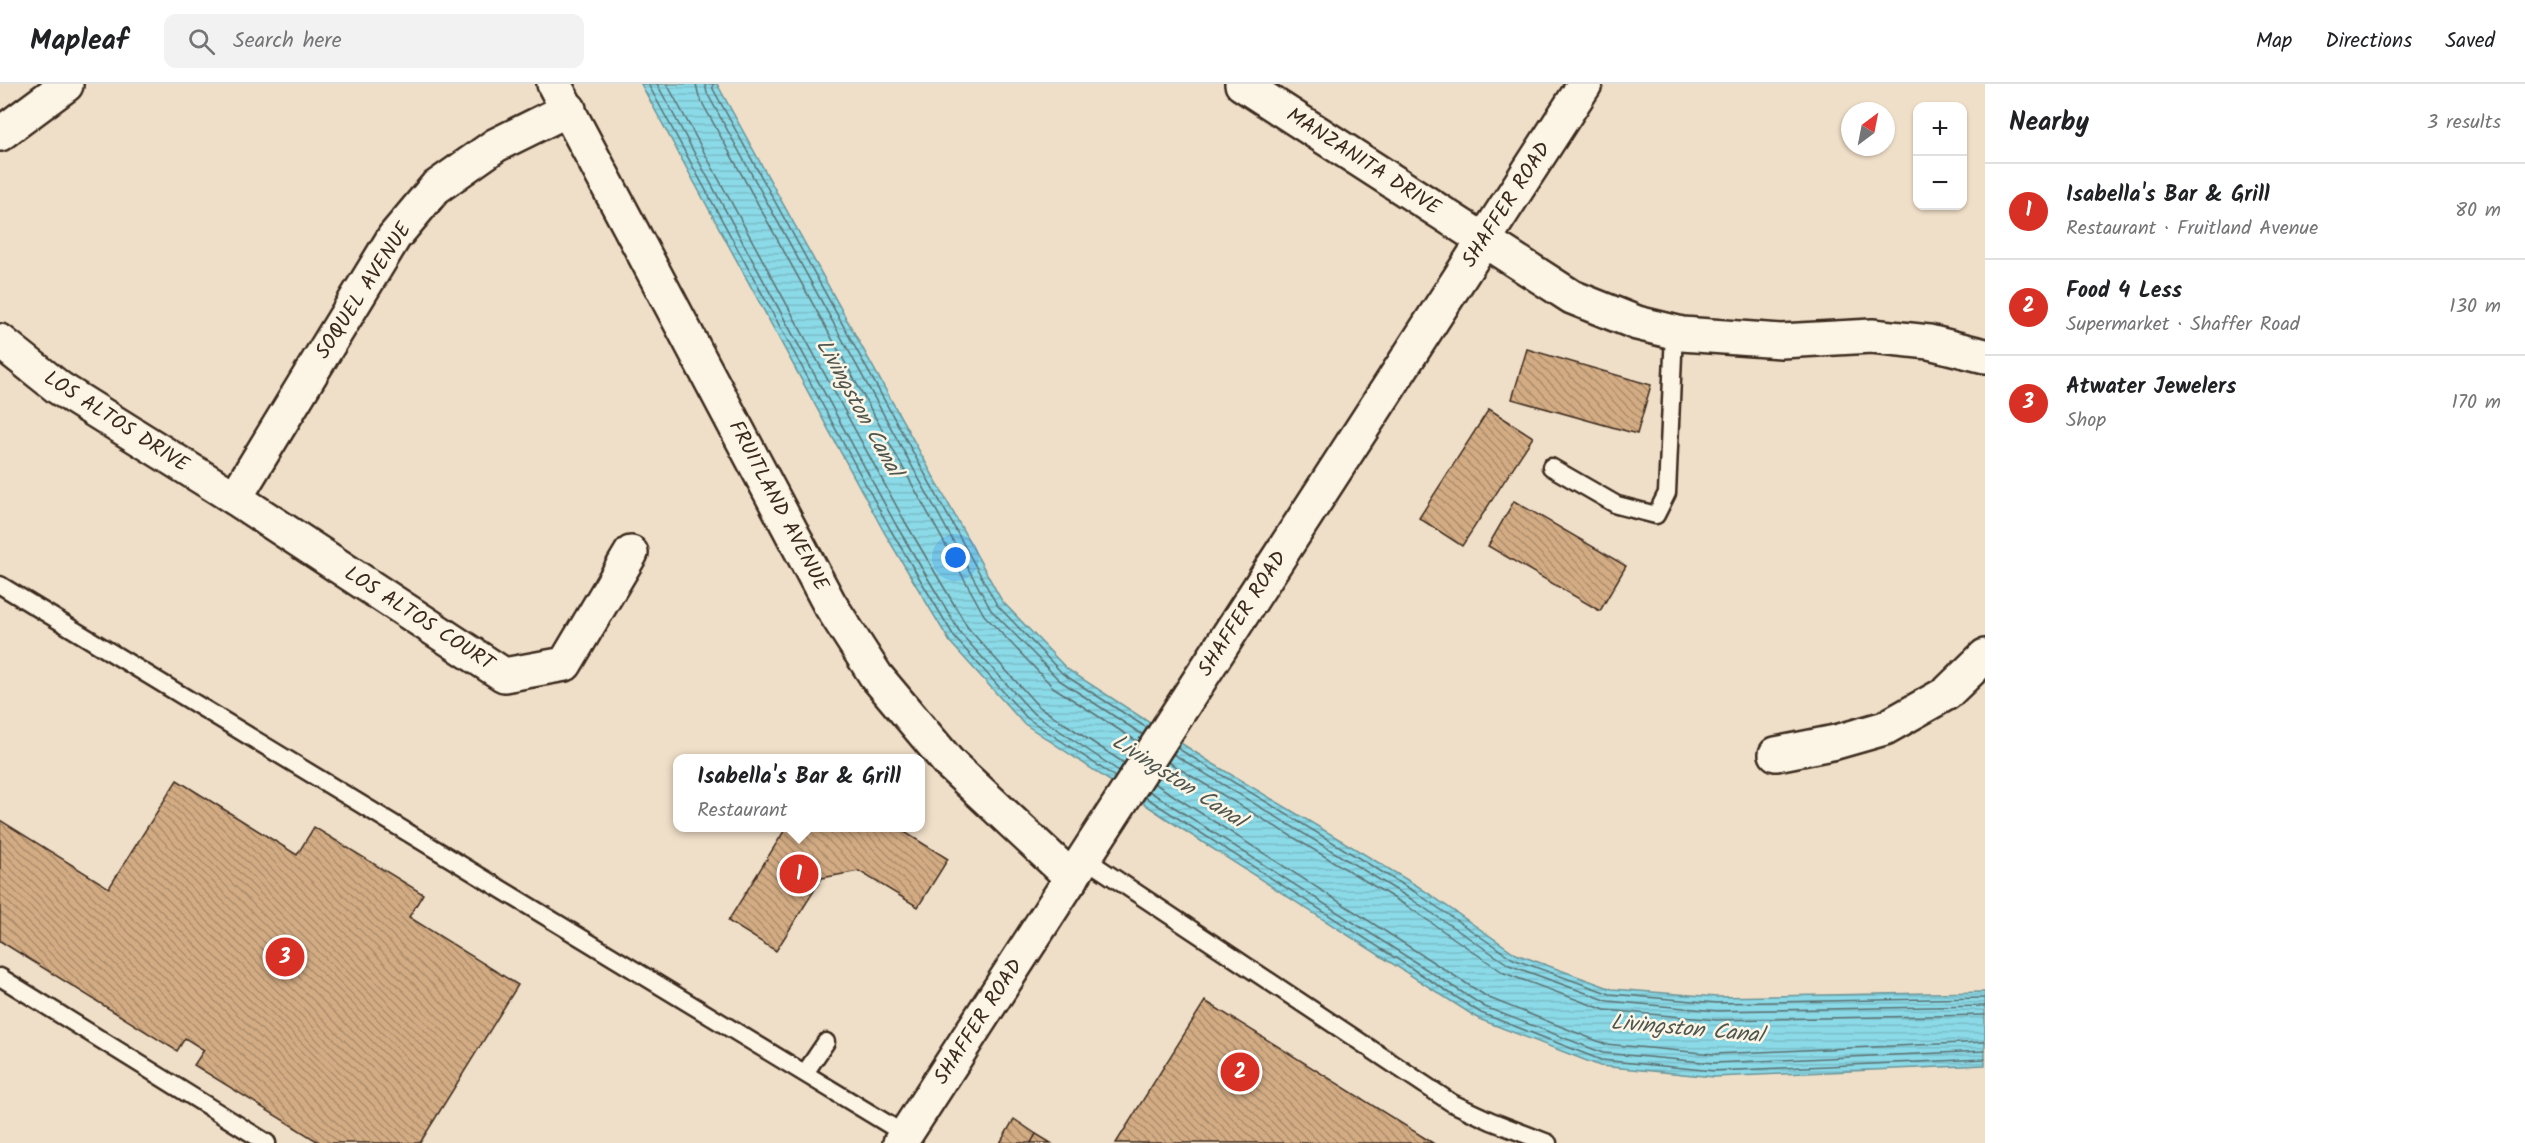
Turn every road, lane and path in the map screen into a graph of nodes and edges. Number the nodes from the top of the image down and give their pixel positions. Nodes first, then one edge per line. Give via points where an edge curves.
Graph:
1 (1242, 84) edge
2 (1585, 84) edge
3 (66, 85) edge
4 (561, 97) edge
5 (0, 134) edge
6 (1485, 239) junction
7 (1674, 332) junction
8 (0, 341) edge
9 (1985, 356) edge
10 (1551, 467) dead end
11 (235, 498) junction
12 (631, 553) dead end
13 (0, 585) edge
14 (1985, 656) edge
15 (1776, 754) dead end
16 (1078, 868) junction
17 (0, 977) edge
18 (826, 1042) dead end
19 (805, 1073) junction
20 (903, 1139) edge
21 (267, 1143) edge
22 (1548, 1143) edge

1 - 6 street, MANZANITA DRIVE
2 - 6 street, SHAFFER ROAD
3 - 5 street
4 - 11 street, SOQUEL AVENUE via 435,188 394,237
4 - 16 street, FRUITLAND AVENUE via 830,603 876,676 949,763
6 - 7 street, MANZANITA DRIVE via 1572,297 1637,323
6 - 16 street, SHAFFER ROAD
7 - 9 street, MANZANITA DRIVE via 1781,341 1872,336 1929,342
7 - 10 lane via 1667,493 1656,515 1617,505
8 - 11 street, LOS ALTOS DRIVE via 59,388
11 - 12 street, LOS ALTOS COURT via 504,675 565,663
13 - 19 lane
14 - 15 street via 1947,693 1885,728
16 - 20 street, SHAFFER ROAD
16 - 22 lane via 1452,1102
17 - 21 lane
18 - 19 lane
19 - 20 lane

